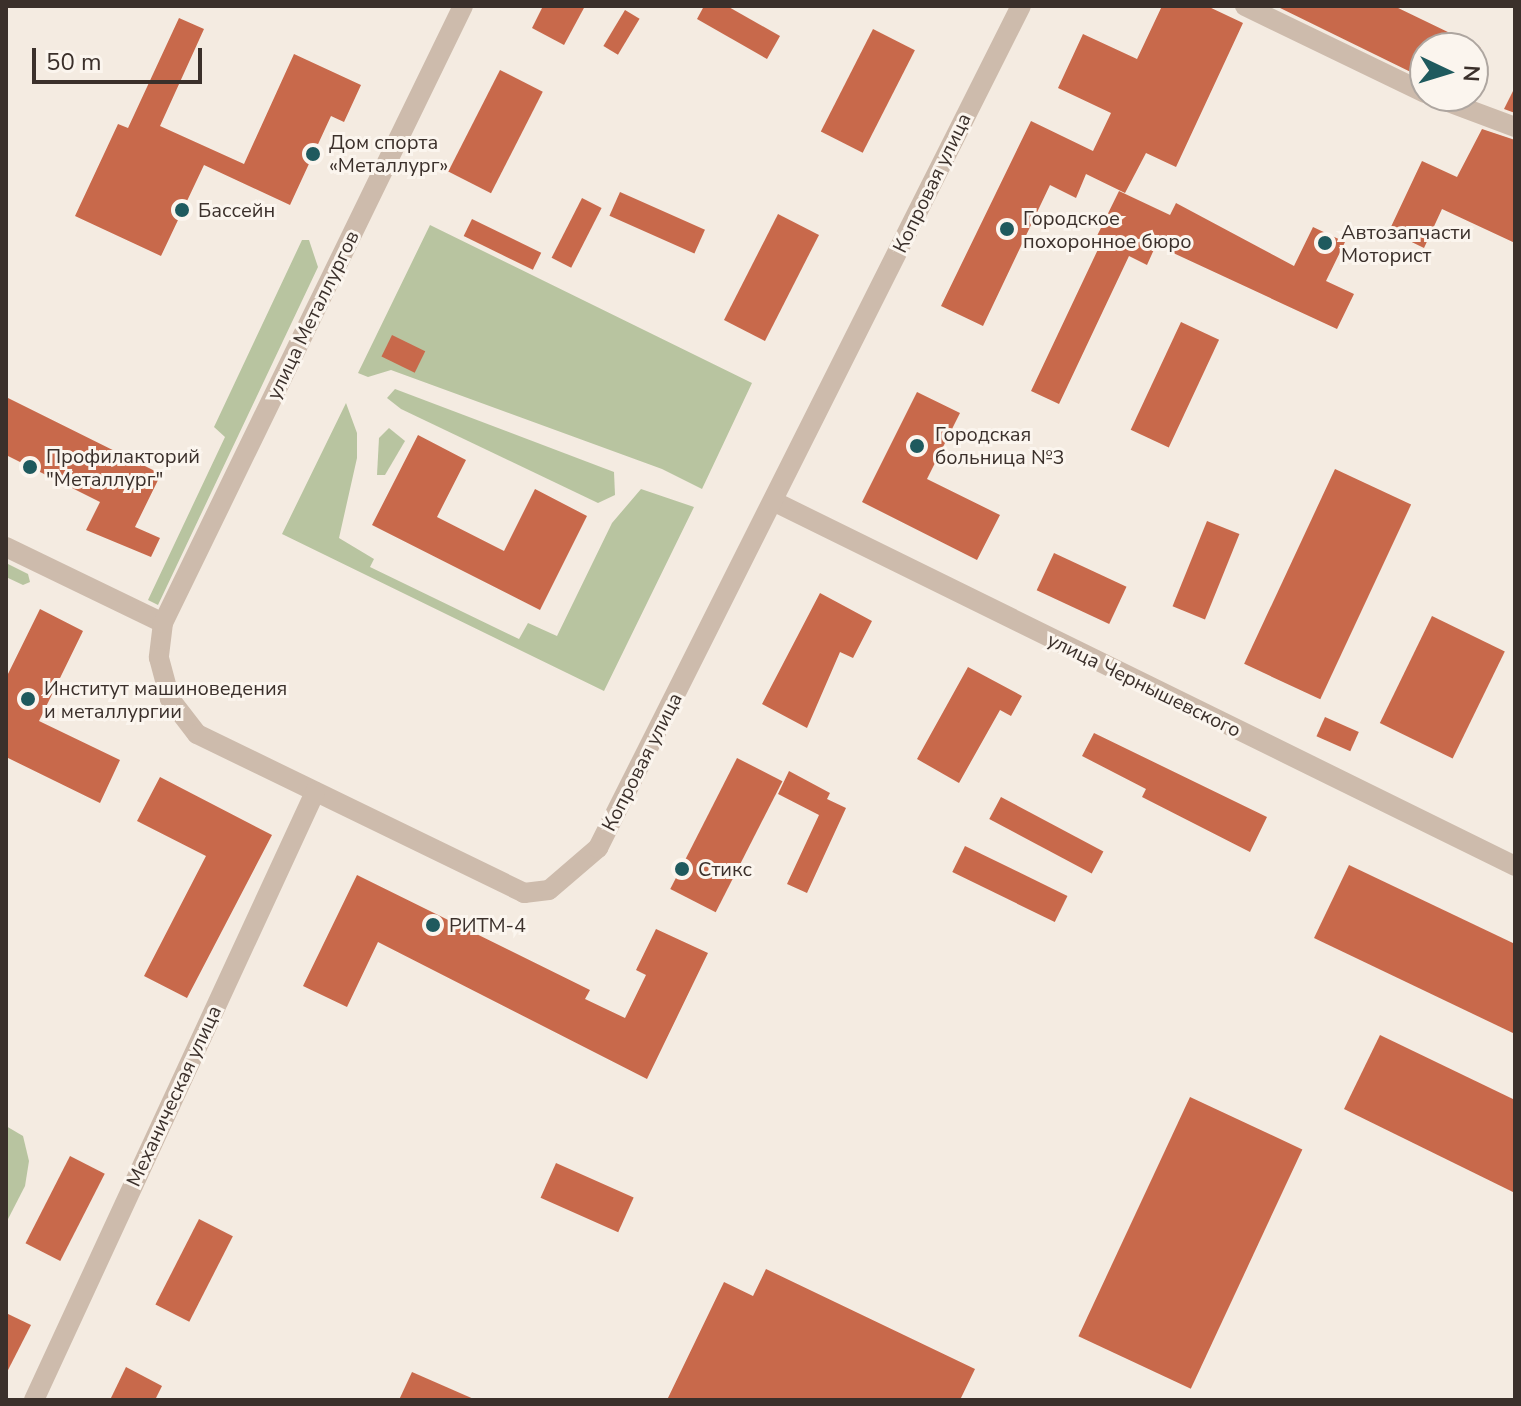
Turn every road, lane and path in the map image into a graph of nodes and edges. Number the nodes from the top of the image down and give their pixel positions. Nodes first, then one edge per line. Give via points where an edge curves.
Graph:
1 (463, 6) edge
2 (1021, 6) edge
3 (1245, 6) edge
4 (1409, 85) edge
5 (1475, 112) edge
6 (1515, 127) edge
7 (775, 502) junction
8 (6, 547) edge
9 (163, 623) junction
10 (315, 792) junction
11 (1515, 866) edge
12 (34, 1400) edge

1 - 9 street, улица Металлургов
2 - 7 street, Копровая улица
3 - 4 street
5 - 6 street
7 - 10 street, Копровая улица via 598,848 549,890 524,893
7 - 11 street, улица Чернышевского
8 - 9 street
9 - 10 street, Копровая улица via 159,658 182,718 197,734
10 - 12 street, Механическая улица

